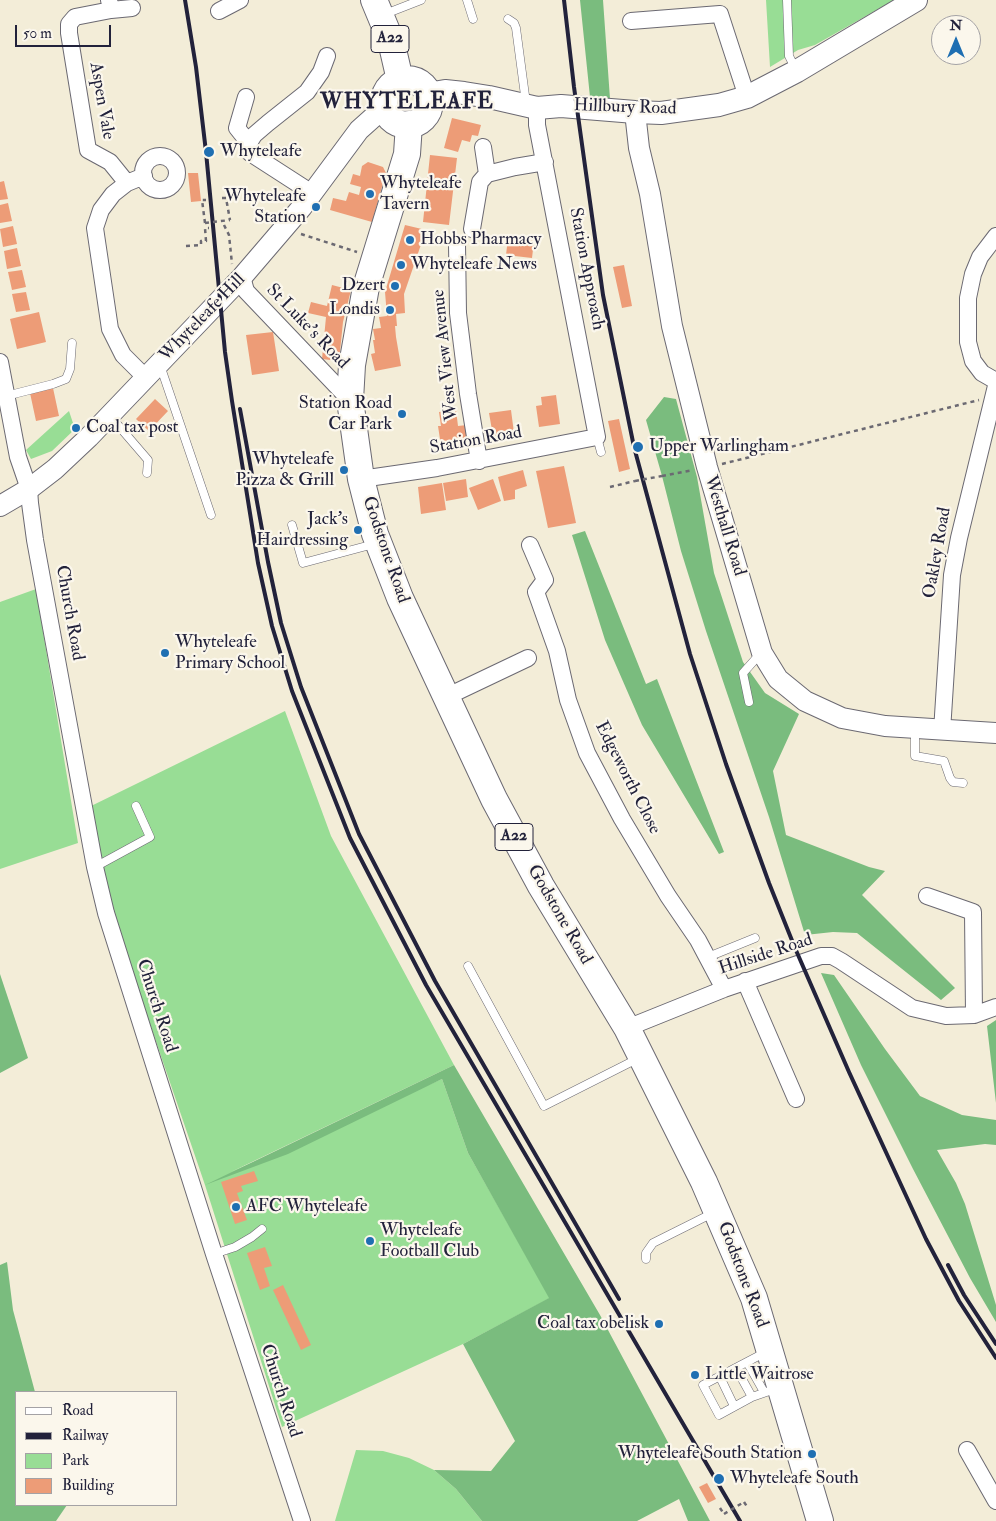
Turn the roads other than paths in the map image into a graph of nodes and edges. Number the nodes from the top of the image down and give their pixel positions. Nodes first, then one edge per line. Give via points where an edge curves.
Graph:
1 (240, 0) edge
2 (422, 0) edge
3 (467, 0) edge
4 (787, 0) edge
5 (916, 0) edge
6 (110, 5) edge
7 (132, 8) dead end
8 (377, 8) edge
9 (219, 11) dead end
10 (508, 19) dead end
11 (472, 20) dead end
12 (631, 21) dead end
13 (327, 56) dead end
14 (797, 71) junction
15 (400, 80) junction
16 (428, 94) junction
17 (246, 97) dead end
18 (747, 97) junction
19 (531, 107) junction
20 (386, 110) junction
21 (635, 112) junction
22 (409, 124) junction
23 (249, 143) junction
24 (483, 147) dead end
25 (545, 162) junction
26 (488, 174) junction
27 (144, 176) dead end
28 (126, 183) junction
29 (312, 193) junction
30 (472, 229) dead end
31 (996, 236) edge
32 (457, 244) dead end
33 (237, 270) junction
34 (72, 343) dead end
35 (0, 362) edge
36 (160, 364) junction
37 (146, 378) junction
38 (995, 388) edge
39 (6, 396) junction
40 (350, 400) junction
41 (109, 416) junction
42 (599, 445) joint
43 (479, 461) junction
44 (147, 473) dead end
45 (360, 479) junction
46 (29, 489) junction
47 (0, 506) edge
48 (211, 515) dead end
49 (292, 525) dead end
50 (378, 543) junction
51 (530, 545) dead end
52 (762, 653) junction
53 (528, 658) dead end
54 (446, 697) junction
55 (750, 702) dead end
56 (915, 729) junction
57 (942, 731) junction
58 (996, 733) edge
59 (963, 783) dead end
60 (136, 806) dead end
61 (95, 868) junction
62 (928, 896) dead end
63 (755, 938) dead end
64 (708, 957) junction
65 (468, 966) dead end
66 (745, 981) junction
67 (724, 988) junction
68 (996, 1007) edge
69 (974, 1015) junction
70 (627, 1028) junction
71 (641, 1057) junction
72 (796, 1099) dead end
73 (717, 1211) junction
74 (262, 1229) dead end
75 (214, 1254) junction
76 (646, 1259) dead end
77 (770, 1350) junction
78 (747, 1362) junction
79 (736, 1368) junction
80 (720, 1377) junction
81 (772, 1390) junction
82 (752, 1398) junction
83 (734, 1406) junction
84 (967, 1450) dead end
85 (996, 1501) edge
86 (302, 1521) edge
87 (820, 1521) edge

1 - 9 street
2 - 8 lane
3 - 11 lane
4 - 14 lane via 788,56
5 - 14 main road, Hillbury Road
6 - 7 street, Aspen Vale
6 - 28 street, Aspen Vale via 75,17 69,24 69,33 88,150 110,162
8 - 15 highway, A22 via 391,41
10 - 19 lane via 516,28
12 - 18 street via 720,14
13 - 23 street via 321,72 307,92 254,135
14 - 18 main road, Hillbury Road
15 - 16 highway via 417,81
15 - 20 highway via 386,92
16 - 19 main road, Hillbury Road via 445,91 464,93
16 - 22 highway via 430,104 426,114
17 - 23 street via 236,128
18 - 21 main road, Hillbury Road via 719,106 690,110
19 - 21 main road, Hillbury Road
19 - 25 street, Station Approach
20 - 22 highway via 399,123
20 - 29 street, Whyteleafe Hill via 359,130
21 - 52 street, Westhall Road via 672,326 707,467
22 - 40 highway, Godstone Road / A22 via 407,154 359,321
23 - 29 street via 250,153
24 - 26 street
25 - 26 street
25 - 42 street, Station Approach
26 - 30 street via 480,182
27 - 28 street
28 - 37 street via 113,194 95,228 110,329 123,355
29 - 33 street, Whyteleafe Hill via 286,227
31 - 38 street via 980,258 968,298 968,342 973,361
32 - 43 street, West View Avenue via 458,313
33 - 36 street, Whyteleafe Hill
33 - 40 street, St Luke's Road via 246,292
34 - 39 lane via 66,379
35 - 39 street, Church Road
36 - 37 street, Whyteleafe Hill
36 - 48 lane
37 - 41 street, Whyteleafe Hill
38 - 57 street, Oakley Road via 952,576
39 - 46 street, Church Road via 18,457
40 - 45 highway, Godstone Road / A22
41 - 44 lane via 148,460
41 - 46 street, Whyteleafe Hill via 55,469
42 - 43 street, Station Road
43 - 45 street, Station Road
45 - 50 highway, Godstone Road / A22
46 - 47 street, Whyteleafe Hill
46 - 61 street, Church Road
49 - 50 lane via 303,563
50 - 54 highway, Godstone Road / A22
51 - 64 street, Edgeworth Close via 545,580 536,592 557,650 568,700 588,753 622,819
52 - 55 lane via 743,673
52 - 56 street, Westhall Road via 778,679 805,702 842,718
53 - 54 street
54 - 70 highway, Godstone Road / A22 via 494,799 536,877
56 - 57 street, Westhall Road
56 - 59 lane via 915,756 944,761 953,782
57 - 58 street, Westhall Road
60 - 61 lane via 150,837
61 - 75 street, Church Road via 106,914
62 - 69 street via 973,912
63 - 64 lane
64 - 67 street, Edgeworth Close
65 - 71 lane via 544,1106
66 - 67 street, Hillside Road
66 - 69 street, Hillside Road via 821,956 832,956 912,1008 946,1016
66 - 72 street
67 - 70 street, Hillside Road
68 - 69 street, Hillside Road
70 - 71 highway, Godstone Road / A22
71 - 73 highway, Godstone Road / A22
73 - 76 lane via 653,1243
73 - 77 highway, Godstone Road / A22 via 754,1298
74 - 75 lane via 235,1247
75 - 86 street, Church Road
77 - 78 lane
77 - 81 highway, Godstone Road / A22
78 - 79 lane
78 - 81 lane
79 - 80 lane
79 - 82 lane
80 - 83 lane
80 - 83 lane via 704,1385 719,1415
81 - 82 lane
81 - 87 highway, Godstone Road / A22
82 - 83 lane
84 - 85 street

